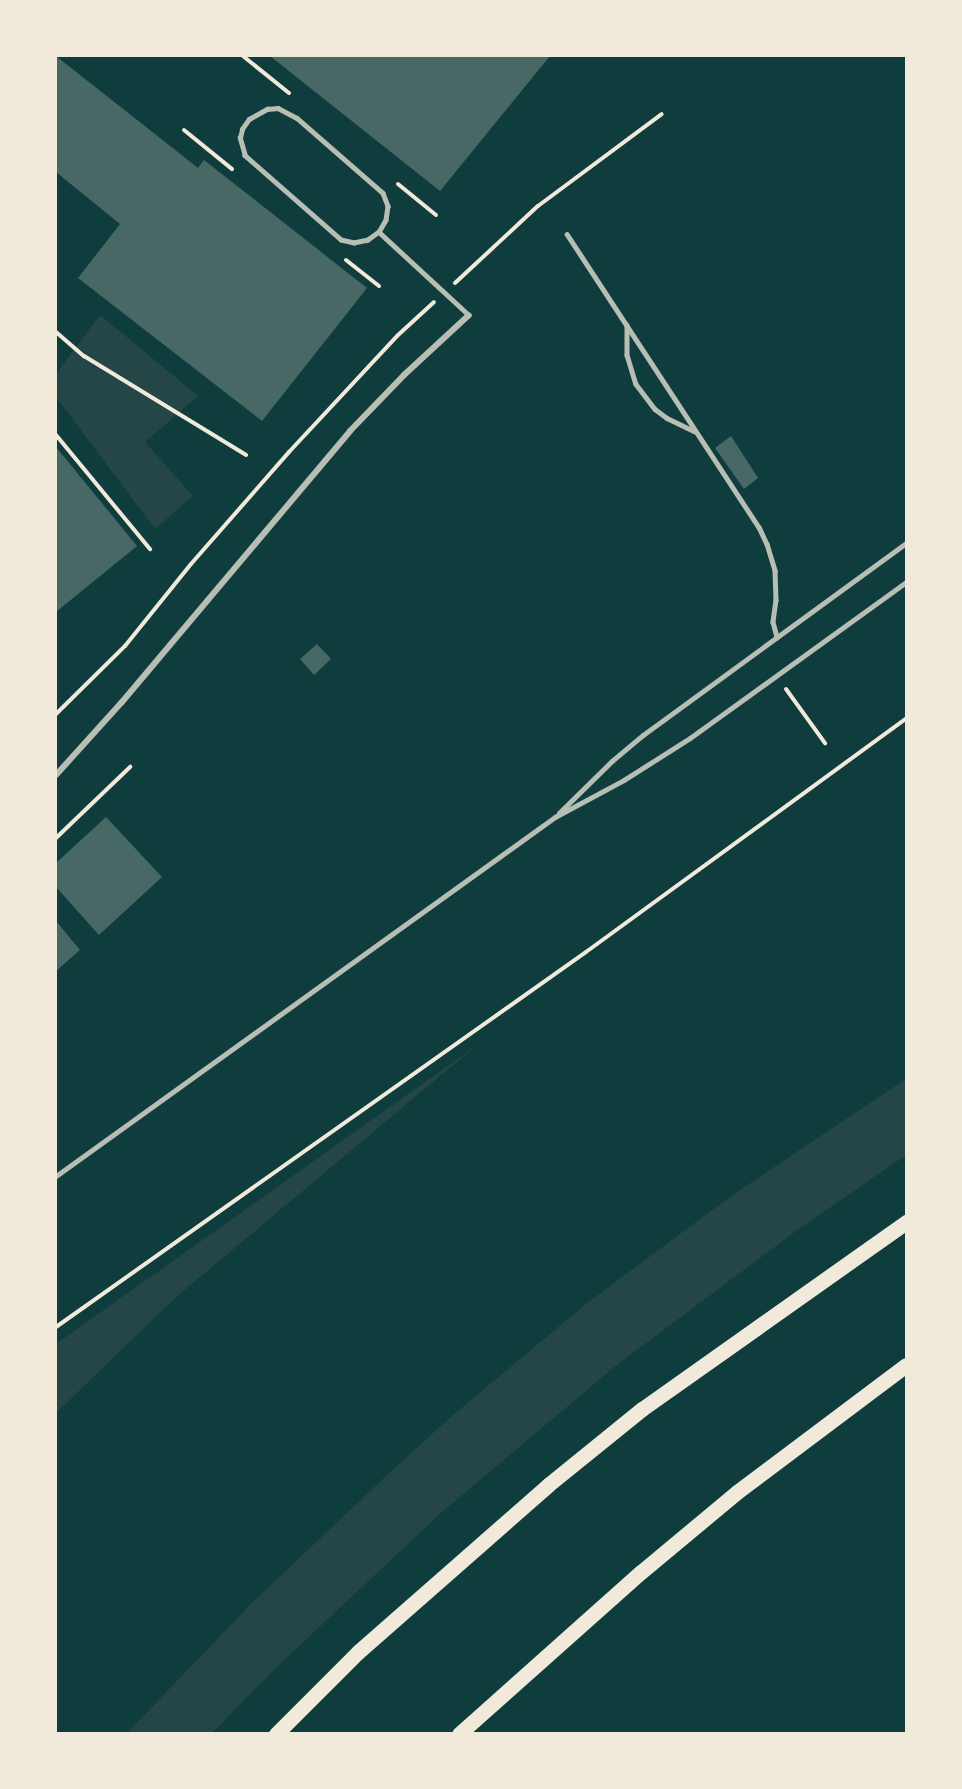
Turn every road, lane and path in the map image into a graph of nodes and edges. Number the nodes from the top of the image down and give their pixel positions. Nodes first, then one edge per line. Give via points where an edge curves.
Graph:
1 (662, 114) dead end
2 (380, 232) junction
3 (567, 234) dead end
4 (445, 292) junction
5 (469, 315) joint
6 (627, 325) junction
7 (56, 332) edge
8 (694, 431) junction
9 (56, 435) edge
10 (246, 455) dead end
11 (906, 543) edge
12 (150, 549) dead end
13 (906, 582) edge
14 (777, 637) junction
15 (776, 677) junction
16 (56, 714) edge
17 (906, 719) edge
18 (825, 743) dead end
19 (130, 767) dead end
20 (56, 775) edge
21 (555, 817) junction
22 (56, 838) edge
23 (56, 1176) edge
24 (906, 1222) edge
25 (56, 1327) edge
26 (906, 1365) edge
27 (276, 1734) edge
28 (459, 1734) edge

1 - 4 path via 538,206
2 - 2 lane via 354,243 341,240 321,224 245,156 240,138 249,119 267,109 288,112 374,183 388,206
2 - 4 lane
3 - 6 lane
4 - 5 lane
4 - 16 path via 343,394 191,564 125,646
5 - 20 street via 350,431
6 - 8 lane
6 - 8 lane via 627,355 636,384 655,409
7 - 10 path via 84,356
8 - 14 lane via 767,544 776,586 773,622
9 - 12 path
11 - 14 lane
13 - 15 lane
14 - 21 lane via 612,760
15 - 18 path
15 - 21 lane via 658,760
17 - 25 path via 586,952
19 - 22 path
21 - 23 lane
24 - 27 main road via 642,1409 548,1485 358,1652
26 - 28 main road via 720,1507

